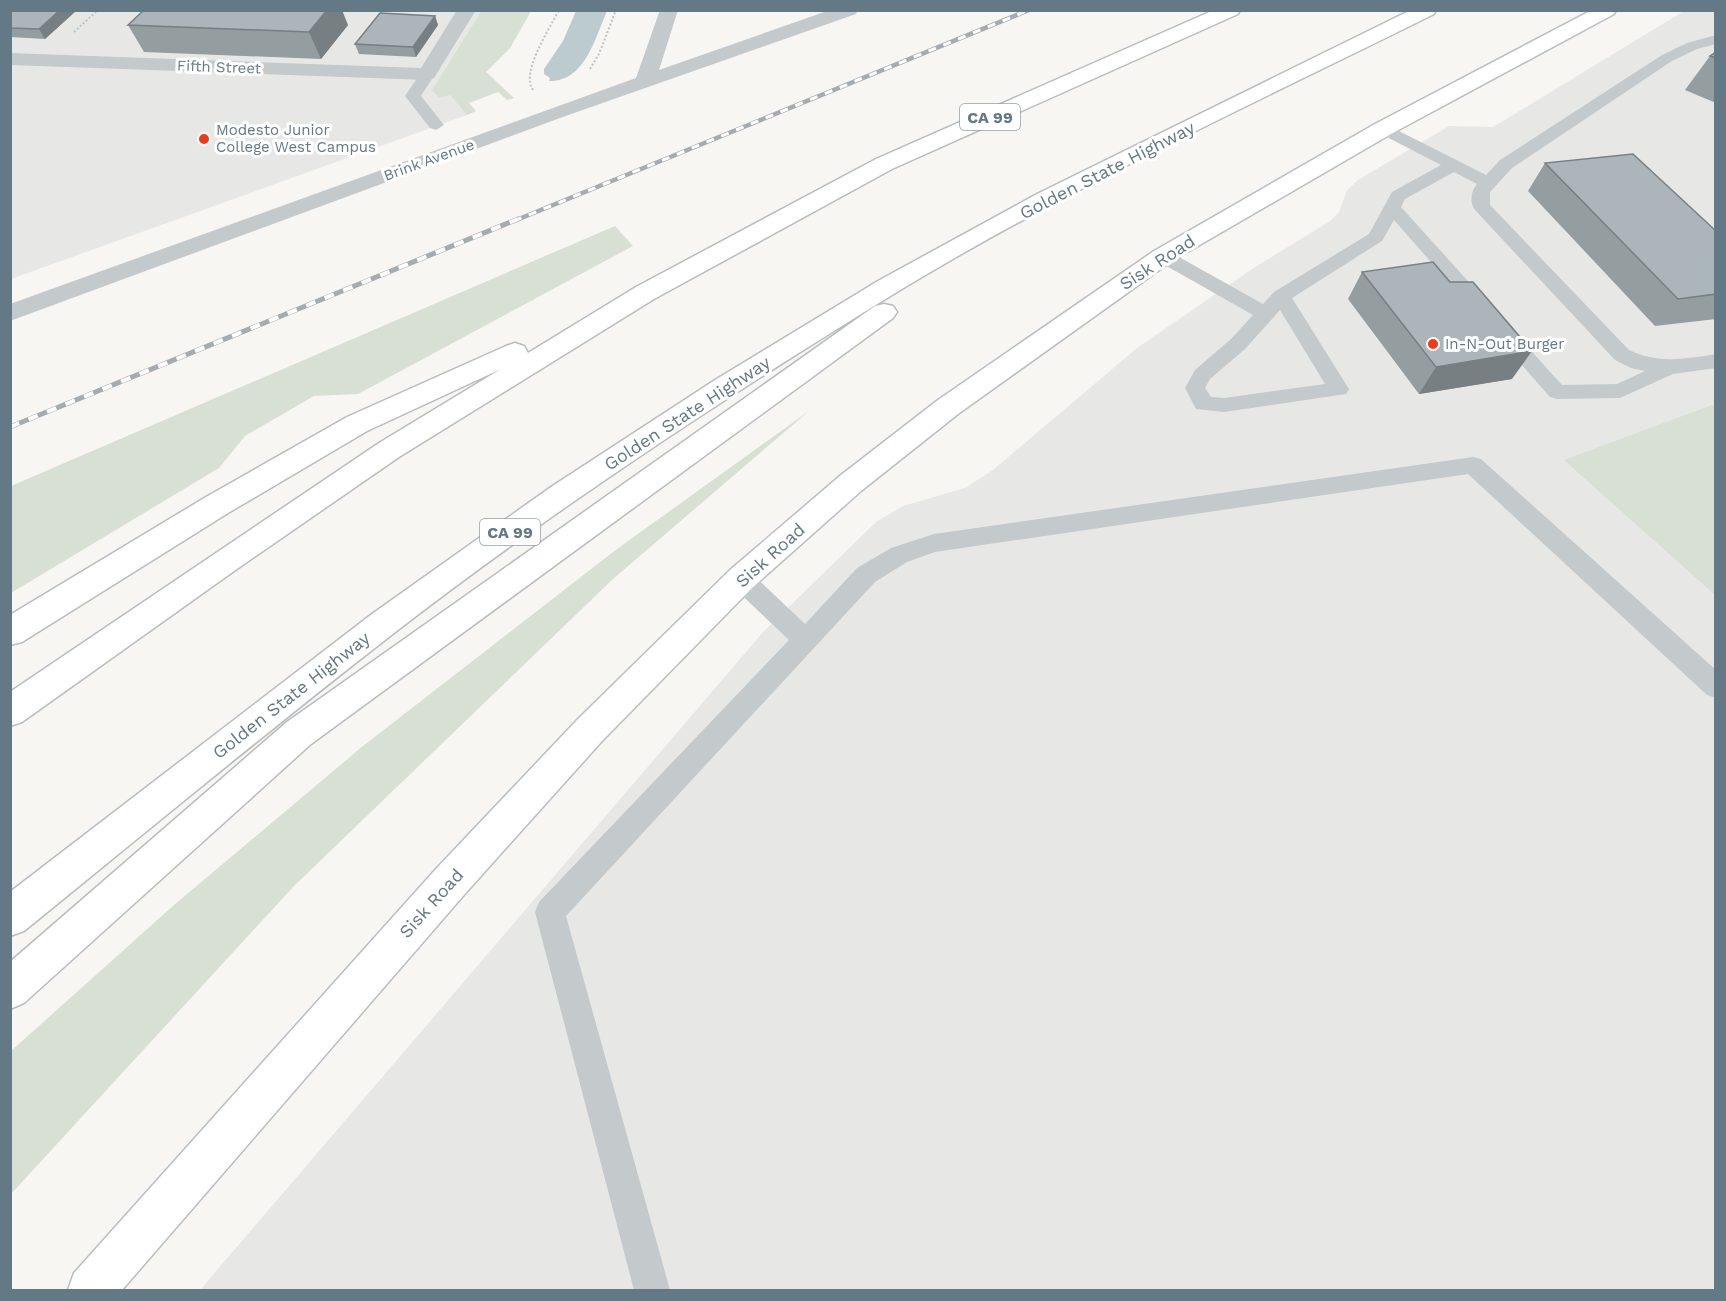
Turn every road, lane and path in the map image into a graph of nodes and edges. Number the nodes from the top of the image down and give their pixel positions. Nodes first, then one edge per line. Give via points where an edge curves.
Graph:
1 (467, 10) edge
2 (559, 10) edge
3 (616, 10) edge
4 (669, 10) edge
5 (849, 10) edge
6 (1231, 10) edge
7 (1427, 10) edge
8 (1607, 10) edge
9 (1716, 39) edge
10 (10, 59) edge
11 (427, 74) junction
12 (586, 77) dead end
13 (645, 82) junction
14 (553, 114) junction
15 (436, 125) dead end
16 (1383, 129) junction
17 (1454, 165) junction
18 (1488, 183) junction
19 (1045, 199) junction
20 (1392, 207) junction
21 (1163, 256) junction
22 (645, 293) junction
23 (1281, 296) junction
24 (10, 313) edge
25 (1265, 314) junction
26 (1716, 361) edge
27 (1669, 368) junction
28 (741, 579) junction
29 (10, 632) edge
30 (805, 640) junction
31 (1716, 687) edge
32 (10, 711) edge
33 (10, 916) edge
34 (10, 988) edge
35 (91, 1290) edge
36 (652, 1290) edge

1 - 11 street
2 - 14 path via 529,70 530,86
3 - 12 path
4 - 13 street
5 - 13 street, Brink Avenue
6 - 22 main road, CA 99 via 884,164
7 - 19 main road, Golden State Highway / CA 99
8 - 16 main road, Sisk Road
9 - 18 lane via 1667,58 1506,164
10 - 11 street, Fifth Street
11 - 15 lane via 413,96
13 - 14 street, Brink Avenue
14 - 24 street, Brink Avenue
16 - 17 lane
16 - 21 main road, Sisk Road
17 - 18 lane
17 - 20 lane via 1398,196
18 - 27 lane via 1481,191 1481,206 1622,355 1638,363
19 - 33 main road, Golden State Highway / CA 99 via 877,293 561,495 383,623
19 - 34 main road via 299,733
20 - 23 lane via 1376,237
20 - 27 lane via 1557,392 1620,391
21 - 25 lane
21 - 28 main road, Sisk Road via 948,407 851,483
22 - 29 main road via 357,424 216,505
22 - 32 main road, CA 99 via 389,450
23 - 25 lane
23 - 25 lane via 1339,389 1224,405 1204,404 1195,387 1202,375
26 - 27 lane
28 - 30 lane
28 - 35 main road, Sisk Road via 590,730 457,874
30 - 31 lane via 866,575 898,555 934,543 1473,465
30 - 36 lane via 550,912

